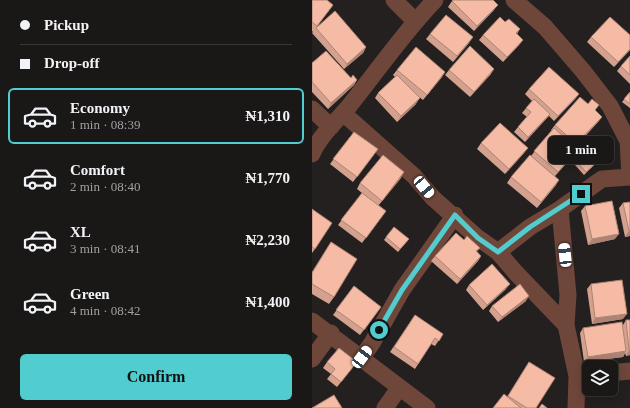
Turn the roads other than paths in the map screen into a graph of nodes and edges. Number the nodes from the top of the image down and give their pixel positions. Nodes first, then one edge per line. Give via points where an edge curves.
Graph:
1 (394, 0) edge
2 (435, 0) edge
3 (514, 0) edge
4 (415, 20) junction
5 (312, 109) edge
6 (343, 113) junction
7 (331, 127) junction
8 (312, 154) edge
9 (560, 209) junction
10 (455, 215) junction
11 (498, 252) junction
12 (312, 321) edge
13 (566, 325) junction
14 (331, 334) junction
15 (362, 357) junction
16 (312, 359) edge
17 (630, 371) edge
18 (618, 372) edge
19 (582, 373) edge
20 (582, 381) edge
21 (399, 388) junction
22 (384, 408) edge
23 (427, 408) edge
24 (576, 408) edge

1 - 4 street
2 - 4 street
3 - 9 street via 544,27 583,71 610,106 628,141 630,177 602,179
4 - 6 street
5 - 7 street
6 - 7 street
6 - 10 street via 414,176 433,198
7 - 8 street
9 - 11 street via 530,227
9 - 13 street via 568,295
10 - 11 street via 478,238
10 - 15 street via 406,285
11 - 13 street
12 - 14 street
13 - 19 street
14 - 15 street
14 - 16 street
15 - 21 street
17 - 18 street
20 - 24 street
21 - 22 street
21 - 23 street

